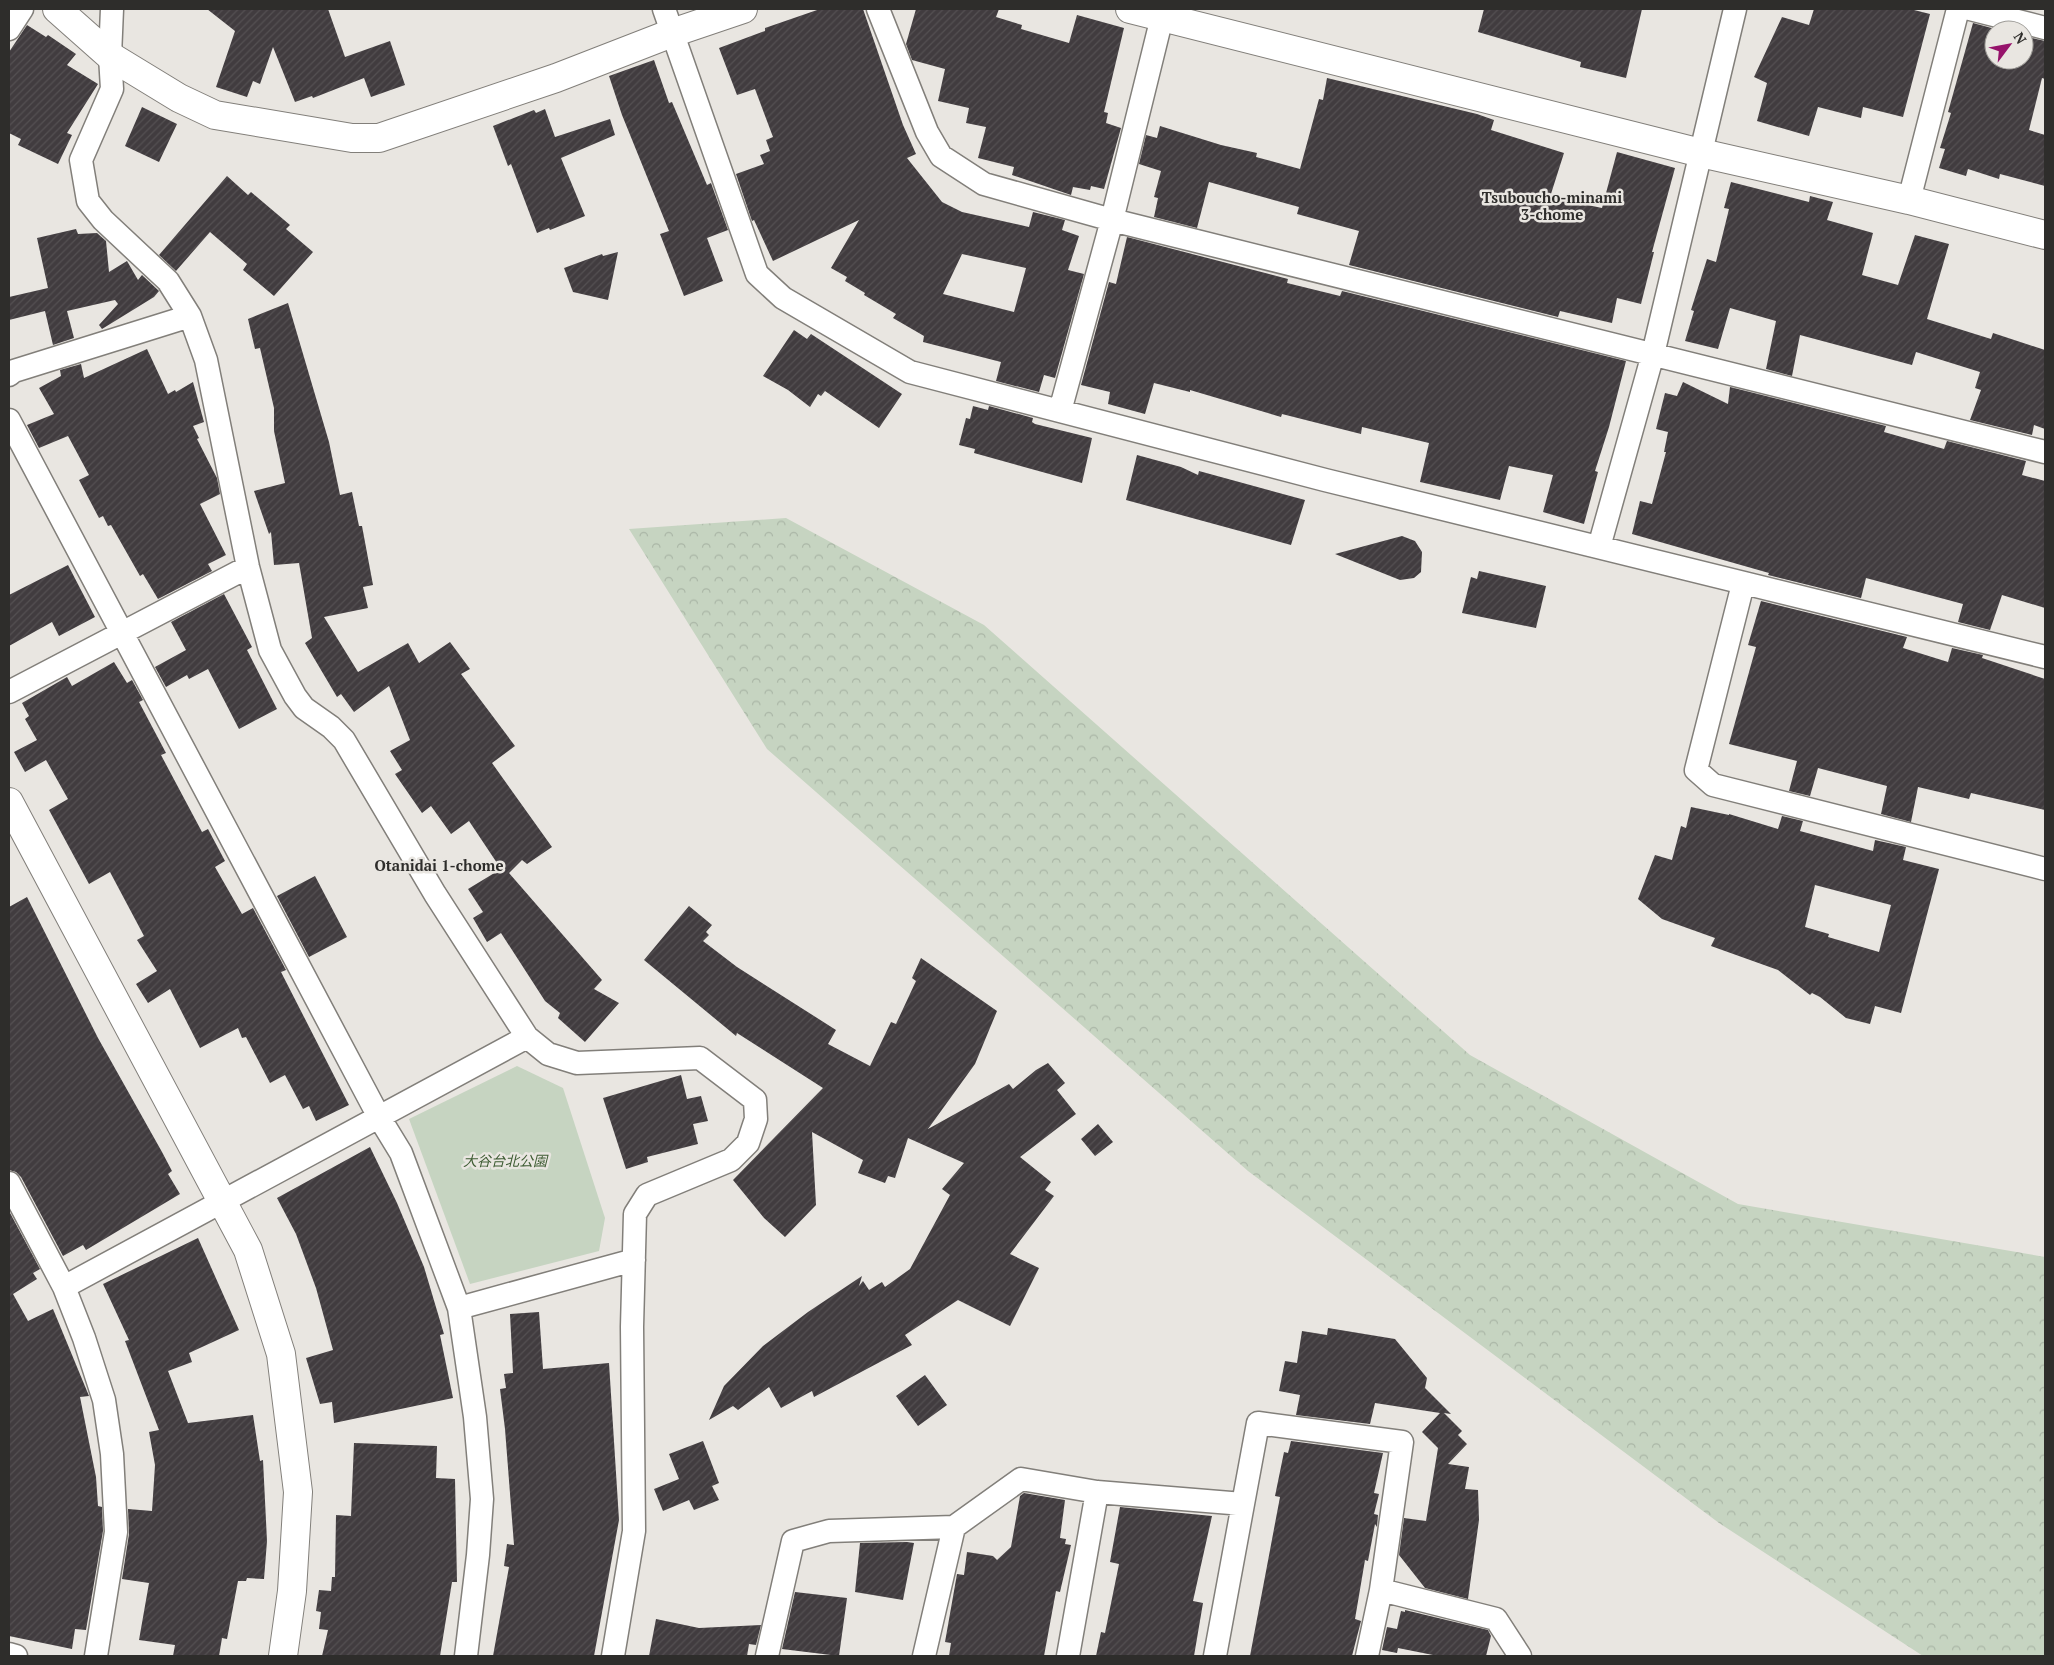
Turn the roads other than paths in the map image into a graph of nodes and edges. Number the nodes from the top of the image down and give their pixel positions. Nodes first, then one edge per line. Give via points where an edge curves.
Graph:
1 (22, 9) edge
2 (57, 9) edge
3 (112, 9) edge
4 (743, 9) edge
5 (878, 9) edge
6 (1130, 9) edge
7 (1735, 9) edge
8 (1958, 9) edge
9 (1970, 9) edge
10 (1163, 13) edge
11 (668, 21) edge
12 (2045, 28) edge
13 (9, 30) edge
14 (110, 56) junction
15 (1701, 153) junction
16 (1909, 200) junction
17 (1112, 220) junction
18 (2045, 234) edge
19 (190, 316) junction
20 (1653, 354) junction
21 (9, 375) edge
22 (1060, 411) junction
23 (9, 420) edge
24 (2045, 452) edge
25 (1599, 547) junction
26 (248, 567) junction
27 (1742, 584) junction
28 (122, 631) junction
29 (2045, 658) edge
30 (9, 692) edge
31 (9, 802) edge
32 (2045, 869) edge
33 (527, 1037) junction
34 (379, 1117) junction
35 (9, 1183) edge
36 (222, 1200) junction
37 (634, 1260) junction
38 (64, 1287) junction
39 (459, 1308) junction
40 (1097, 1492) junction
41 (1243, 1504) junction
42 (954, 1527) junction
43 (1381, 1590) junction
44 (9, 1654) edge
45 (16, 1656) edge
46 (96, 1656) edge
47 (283, 1656) edge
48 (466, 1656) edge
49 (613, 1656) edge
50 (767, 1656) edge
51 (924, 1656) edge
52 (1068, 1656) edge
53 (1215, 1656) edge
54 (1367, 1656) edge
55 (1520, 1656) edge

1 - 13 street
2 - 14 street
3 - 14 street
4 - 11 street
5 - 17 street via 927,132 941,156 984,184
6 - 10 street
7 - 15 street
8 - 16 street
9 - 12 street
10 - 15 street
10 - 17 street
11 - 14 street via 556,78 379,138 352,138 215,115 179,98
11 - 22 street via 757,274 783,298 910,372
14 - 19 street via 112,89 82,160 88,201 103,220 168,281
15 - 16 street
15 - 20 street
16 - 18 street
17 - 20 street
17 - 22 street
19 - 21 street
19 - 26 street via 206,360
20 - 24 street
20 - 25 street
22 - 25 street
23 - 28 street
25 - 27 street
26 - 28 street
26 - 33 street via 270,650 295,696 304,708 344,740
27 - 29 street
27 - 32 street via 1696,770 1713,785
28 - 30 street
28 - 34 street
31 - 36 street
33 - 34 street
33 - 37 street via 548,1054 576,1063 700,1058 755,1100 756,1119 748,1143 730,1160 647,1195 635,1214
34 - 36 street
34 - 39 street via 401,1153
35 - 38 street
36 - 38 street
36 - 47 street via 248,1250 280,1354 298,1492 292,1591
37 - 39 street
37 - 49 street via 634,1531
38 - 46 street via 104,1400 112,1454 116,1532
39 - 48 street via 475,1417 482,1499
40 - 41 street
40 - 42 street via 1021,1479
40 - 52 street
41 - 43 street via 1258,1422 1402,1442
41 - 53 street
42 - 50 street via 829,1531 792,1541
42 - 51 street
43 - 54 street
43 - 55 street via 1496,1619
44 - 45 street

